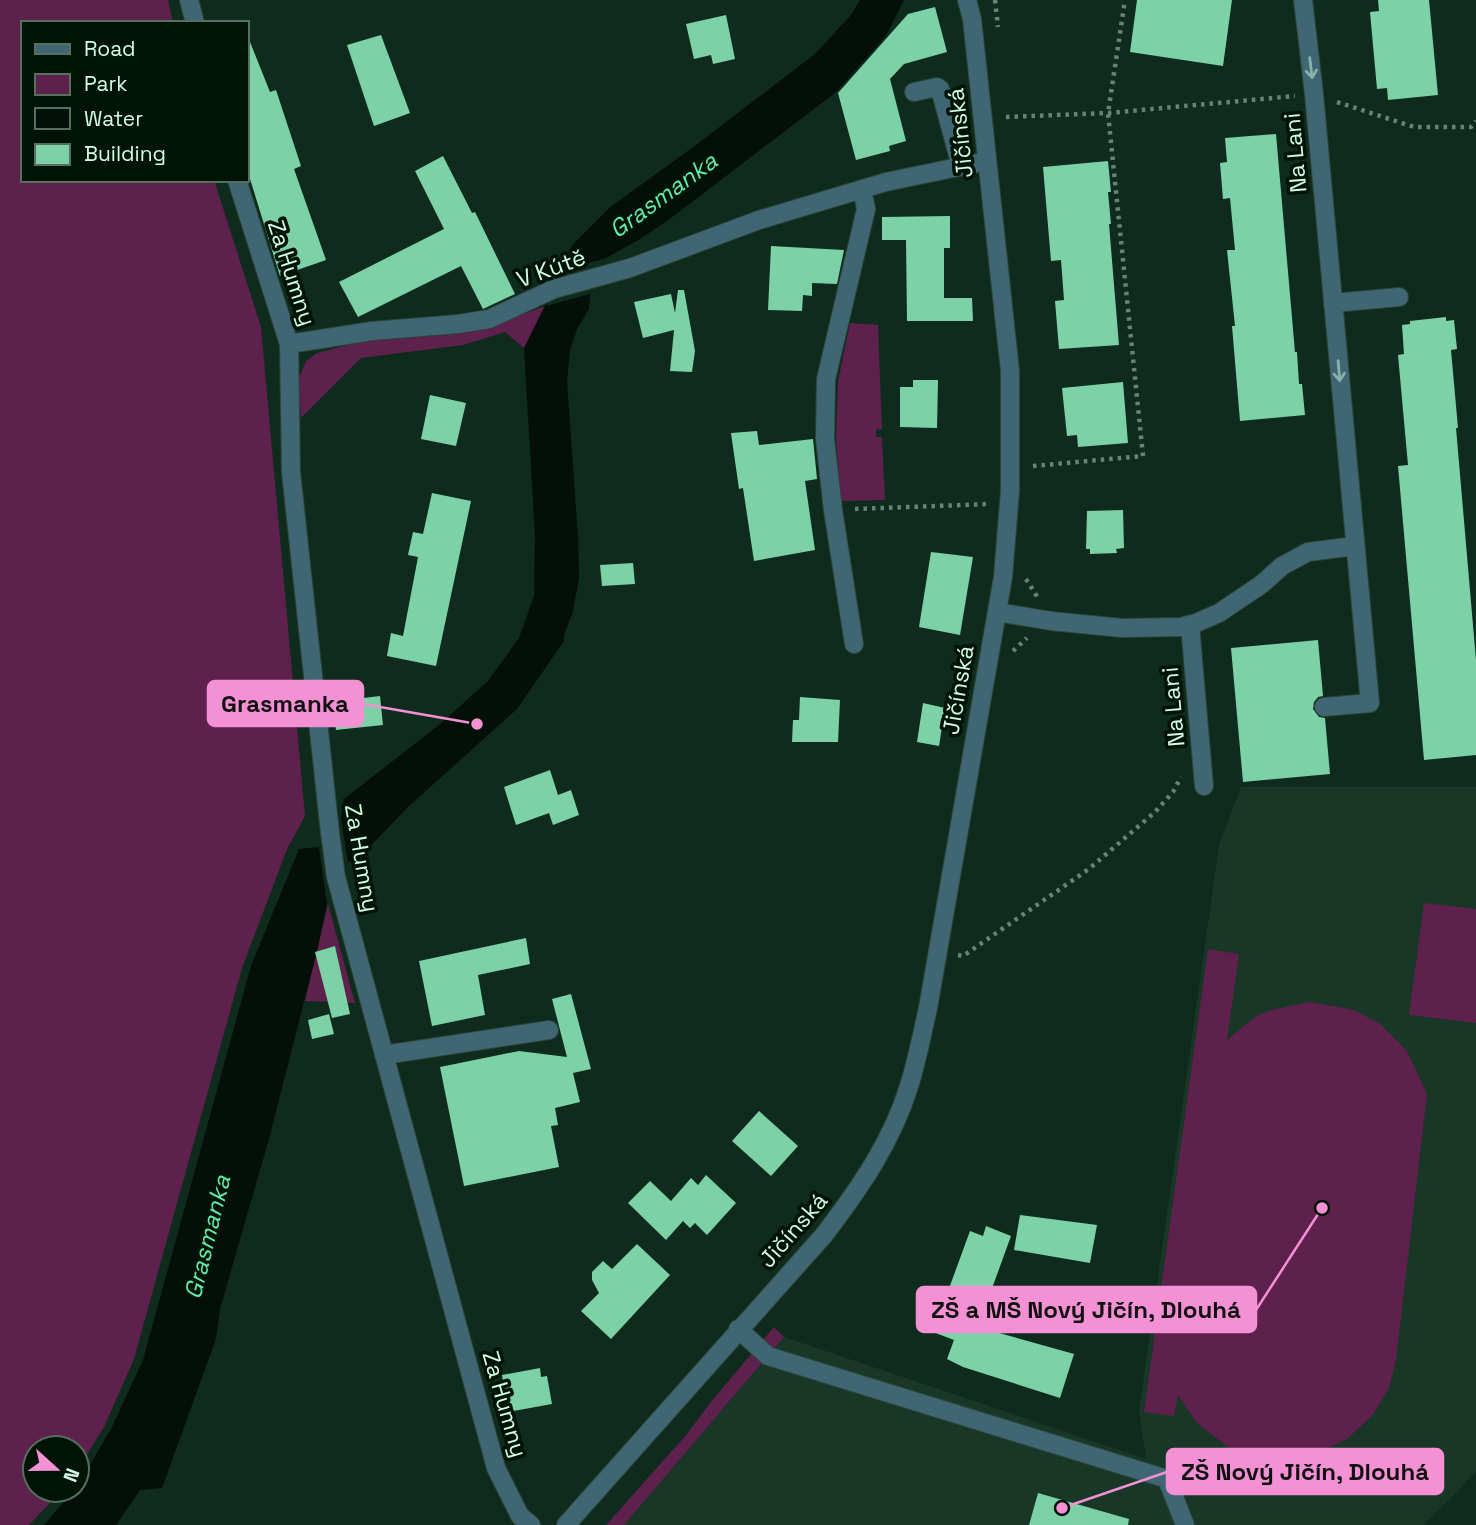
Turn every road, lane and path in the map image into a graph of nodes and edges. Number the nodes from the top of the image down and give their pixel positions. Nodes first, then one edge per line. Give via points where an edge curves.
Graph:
1 (189, 0) edge
2 (967, 0) edge
3 (995, 0) edge
4 (1125, 0) edge
5 (1303, 0) edge
6 (194, 21) edge
7 (999, 39) dead end
8 (914, 92) dead end
9 (1314, 94) junction
10 (1108, 113) junction
11 (1006, 117) dead end
12 (1476, 121) edge
13 (988, 161) junction
14 (961, 166) junction
15 (238, 182) edge
16 (862, 189) junction
17 (1399, 297) dead end
18 (1333, 303) junction
19 (289, 344) junction
20 (1033, 477) dead end
21 (1009, 503) junction
22 (833, 510) junction
23 (1355, 546) junction
24 (1023, 574) dead end
25 (997, 612) junction
26 (1036, 619) junction
27 (1190, 625) junction
28 (854, 644) dead end
29 (1010, 656) dead end
30 (1324, 707) dead end
31 (1201, 752) junction
32 (1204, 786) dead end
33 (960, 943) dead end
34 (958, 955) junction
35 (956, 966) dead end
36 (548, 1030) dead end
37 (384, 1055) junction
38 (738, 1329) junction
39 (531, 1525) edge
40 (566, 1525) edge
41 (1185, 1525) edge

1 - 6 street
2 - 13 street, Jičínská
3 - 7 path
4 - 10 path
5 -> 9 street, Na Lani
8 - 14 street via 940,89
9 - 10 path
9 - 12 path via 1413,127 1471,127
9 - 18 street, Na Lani
10 - 11 path
10 - 20 path via 1143,456 1032,466
13 - 14 street, V Kútě
13 - 21 street, Jičínská via 1010,371
14 - 16 street, V Kútě
15 - 19 street, Za Humny
16 - 19 street, V Kútě via 554,289 489,319
16 - 22 street via 866,209 826,379 825,439
17 - 18 street
18 -> 23 street, Na Lani
19 - 37 street, Za Humny via 291,472 330,833 336,877
21 - 22 path
21 - 25 street, Jičínská
22 - 28 street
23 - 27 street via 1308,552 1230,606
23 - 30 street, Na Lani via 1370,703
24 - 26 path via 1040,603
25 - 26 street
25 - 38 street, Jičínská via 930,996 909,1087 891,1132 854,1196
26 - 27 street via 1122,628
26 - 29 path via 1032,634
27 - 31 street, Na Lani
31 - 32 street, Na Lani
31 - 34 path via 1195,752 1174,792 1089,869 963,956
33 - 34 path
34 - 35 path
36 - 37 street
37 - 39 street, Za Humny via 496,1468 520,1516
38 - 40 street, Jičínská
38 - 41 street via 768,1356 1167,1479

